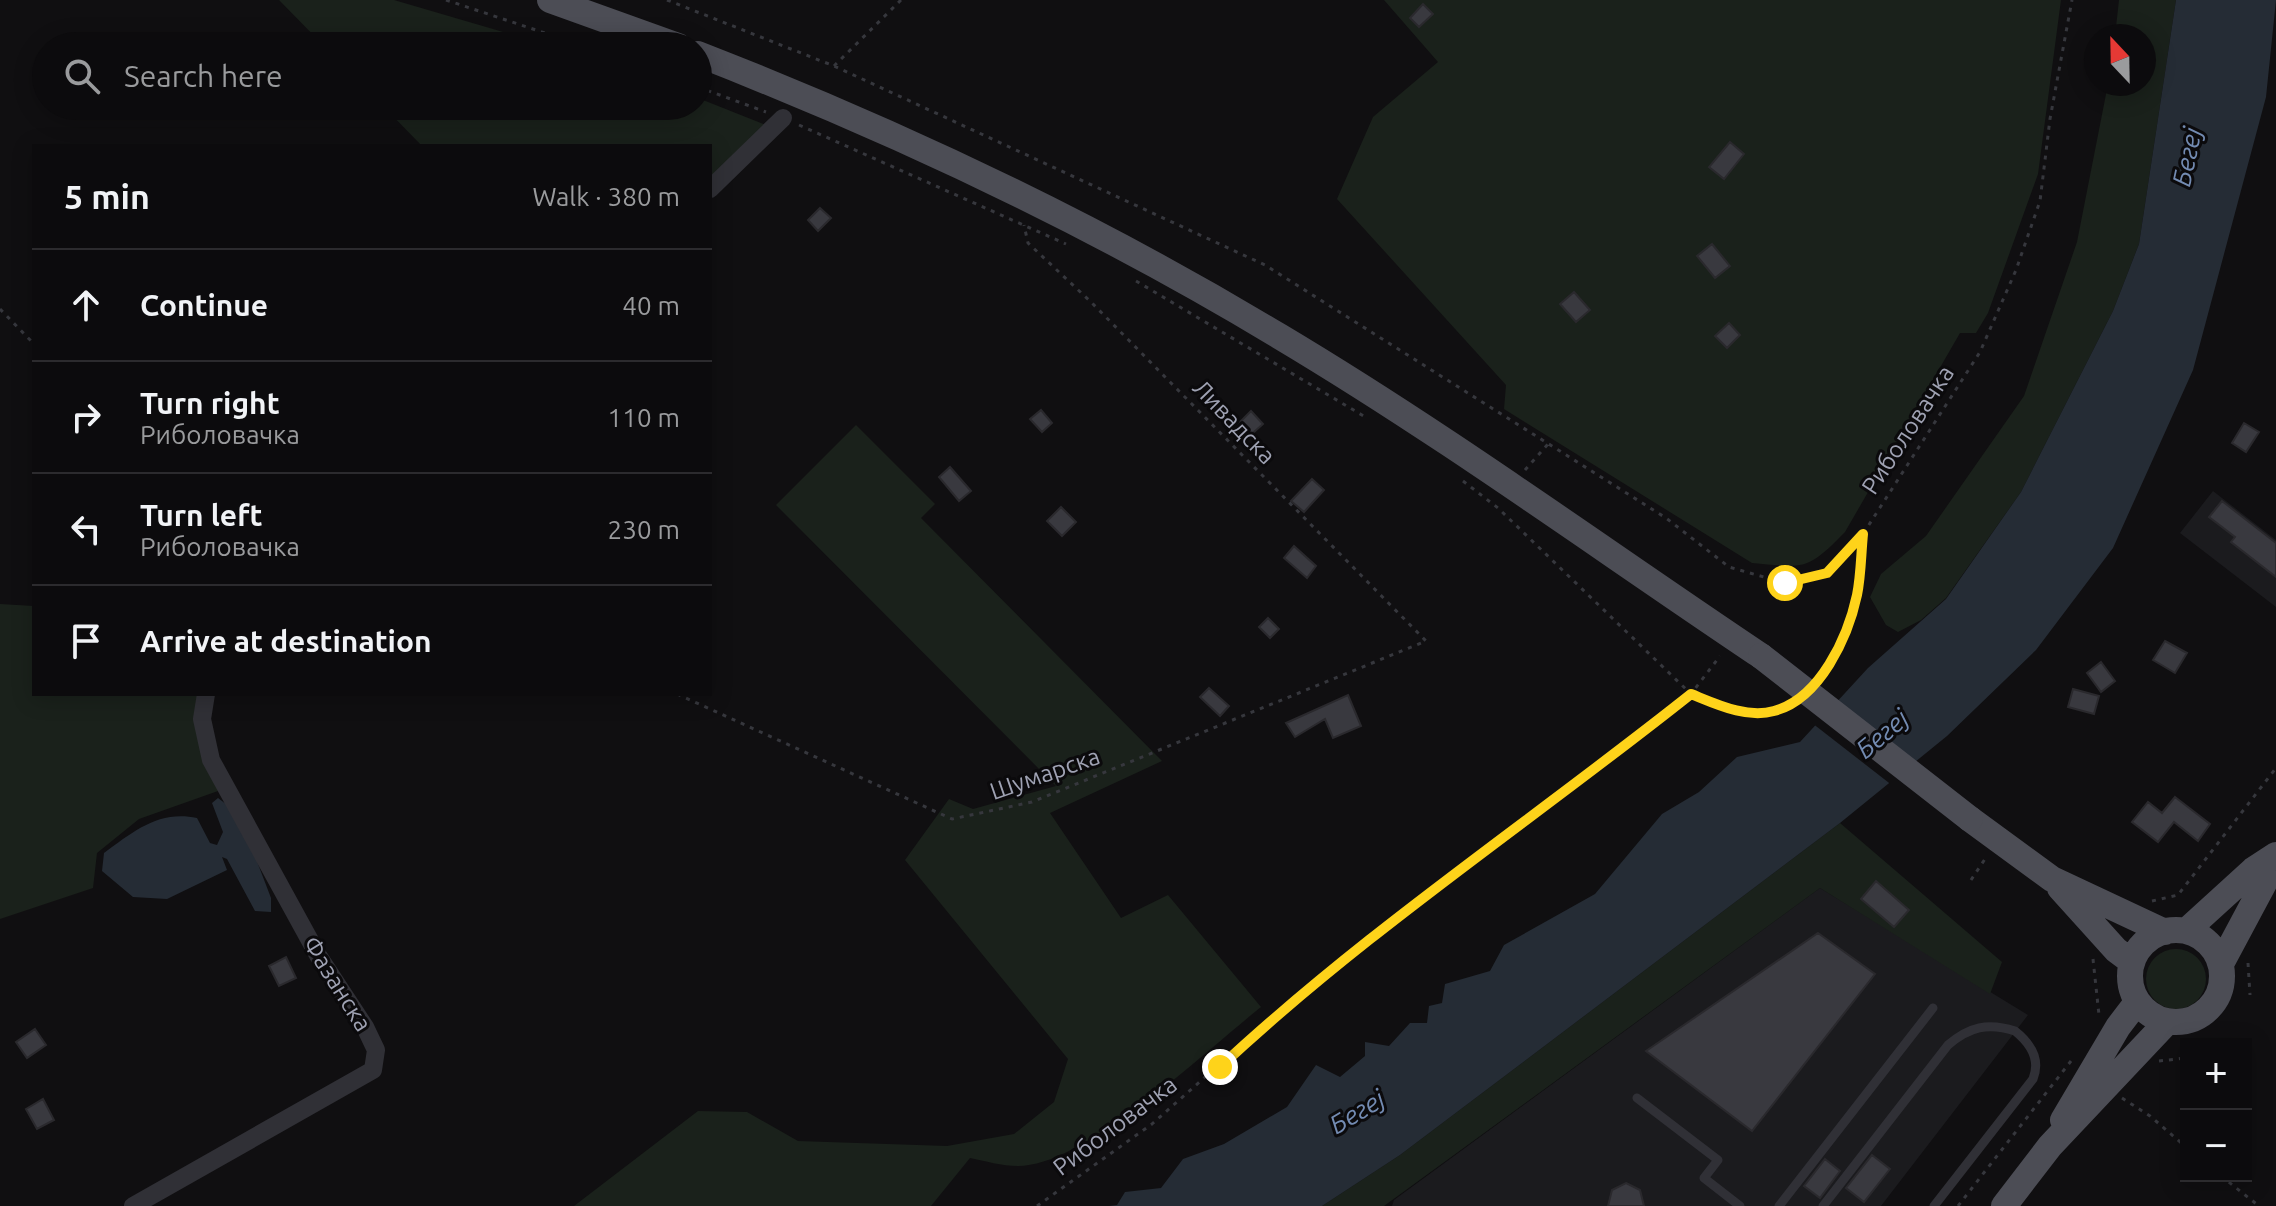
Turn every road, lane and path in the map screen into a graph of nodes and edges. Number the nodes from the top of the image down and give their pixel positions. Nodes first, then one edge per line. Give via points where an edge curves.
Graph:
1 (446, 0) edge
2 (550, 0) edge
3 (667, 0) edge
4 (901, 0) edge
5 (2072, 0) edge
6 (542, 32) edge
7 (639, 32) edge
8 (712, 60) edge
9 (834, 66) junction
10 (712, 92) edge
11 (783, 118) junction
12 (712, 187) edge
13 (1024, 225) junction
14 (1077, 250) dead end
15 (1131, 279) dead end
16 (0, 309) edge
17 (32, 342) edge
18 (1374, 422) dead end
19 (1549, 443) junction
20 (1462, 480) dead end
21 (1511, 486) junction
22 (1863, 534) junction
23 (1733, 638) junction
24 (1426, 641) joint
25 (1814, 683) dead end
26 (1691, 694) junction
27 (206, 696) edge
28 (681, 696) edge
29 (1796, 699) dead end
30 (2276, 768) edge
31 (1999, 840) junction
32 (2276, 855) edge
33 (2276, 861) edge
34 (2052, 879) junction
35 (1971, 880) dead end
36 (2151, 902) dead end
37 (2176, 931) junction
38 (2247, 951) dead end
39 (2093, 957) dead end
40 (2132, 962) junction
41 (2221, 964) junction
42 (2250, 995) dead end
43 (2137, 1002) junction
44 (1933, 1008) dead end
45 (2100, 1021) dead end
46 (2167, 1022) junction
47 (2073, 1058) dead end
48 (2180, 1059) edge
49 (2151, 1063) dead end
50 (2106, 1088) junction
51 (1637, 1098) dead end
52 (2180, 1142) edge
53 (2050, 1146) junction
54 (2229, 1182) edge
55 (133, 1206) edge
56 (1037, 1206) edge
57 (1740, 1206) edge
58 (1779, 1206) edge
59 (1823, 1206) edge
60 (1934, 1206) edge
61 (1958, 1206) edge
62 (2004, 1206) edge
63 (2259, 1206) edge

1 - 6 path
2 - 7 main road
3 - 9 path
4 - 9 path
5 - 22 path, Риболовачка via 2040,201 2016,270 1980,352
8 - 21 main road via 876,128 1164,269 1367,390
9 - 19 path via 1265,265
10 - 11 path
11 - 12 street
11 - 13 path
13 - 14 path
13 - 24 path, Ливадска via 1028,243
15 - 18 path
16 - 17 path
19 - 21 path
19 - 22 path via 1666,518 1729,567 1785,583 1827,573
20 - 26 path via 1498,508
21 - 23 main road
22 - 25 path, Риболовачка via 1857,595 1835,654
23 - 26 path, Риболовачка
23 - 31 main road, bridge
24 - 28 path, Шумарска via 1032,802 952,819
26 - 29 path via 1734,710 1774,712
26 - 56 path, Риболовачка via 1410,905 1152,1124
27 - 55 street, Фазанска via 202,719 211,760 319,957 365,1027 377,1060 373,1070
30 - 36 path via 2178,895
31 - 34 main road
31 - 35 path
32 - 37 main road
33 - 41 main road
34 - 37 main road
34 - 40 main road
37 - 40 main road via 2140,948
37 - 41 main road via 2209,943
38 - 42 path
39 - 45 path
40 - 43 main road
41 - 46 main road via 2216,1000 2204,1013
43 - 46 main road
43 - 53 main road
44 - 58 lane
46 - 50 main road
47 - 61 path
48 - 49 path
50 - 52 path
50 - 53 main road
51 - 57 lane via 1718,1160 1704,1178
53 - 62 main road
54 - 63 path
59 - 60 lane via 1948,1045 1982,1026 2015,1031 2034,1053 2033,1079

